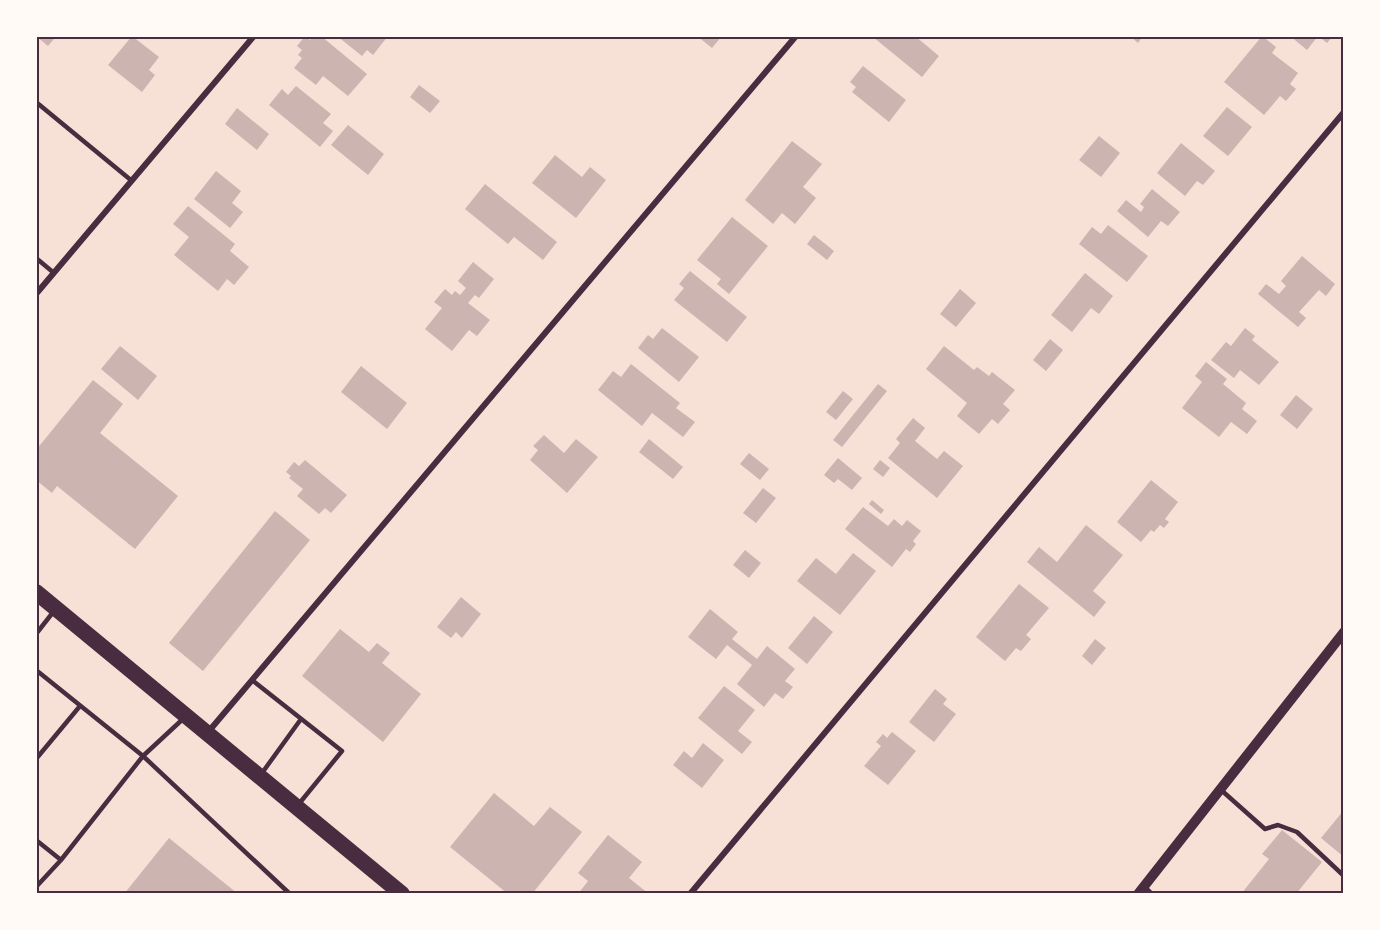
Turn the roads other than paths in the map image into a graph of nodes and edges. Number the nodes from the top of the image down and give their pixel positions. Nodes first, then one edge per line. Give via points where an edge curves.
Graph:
1 (254, 36) edge
2 (796, 36) edge
3 (36, 102) edge
4 (1344, 112) edge
5 (132, 181) junction
6 (36, 258) edge
7 (54, 273) junction
8 (36, 294) edge
9 (36, 592) edge
10 (56, 609) junction
11 (1344, 632) edge
12 (36, 634) edge
13 (36, 670) edge
14 (252, 680) junction
15 (80, 706) junction
16 (186, 717) junction
17 (301, 719) junction
18 (207, 734) junction
19 (144, 756) junction
20 (36, 759) edge
21 (259, 777) junction
22 (1220, 789) junction
23 (296, 808) junction
24 (36, 840) edge
25 (61, 860) junction
26 (1344, 876) edge
27 (36, 887) edge
28 (1141, 890) edge
29 (290, 894) edge
30 (402, 894) edge
31 (690, 894) edge
32 (1152, 894) edge

1 - 5 street
2 - 14 street
3 - 5 lane
4 - 31 street
5 - 7 street
6 - 7 lane
7 - 8 street
9 - 10 highway
10 - 12 lane
10 - 16 highway
11 - 22 street
13 - 15 lane
14 - 17 lane
14 - 18 street
15 - 19 lane
15 - 20 lane
16 - 18 highway
16 - 19 lane
17 - 21 lane
17 - 23 lane via 342,751
18 - 21 highway
19 - 25 lane
19 - 29 lane
21 - 23 highway
22 - 26 lane via 1264,829 1278,825 1297,832
22 - 28 street
23 - 30 highway
24 - 25 lane
25 - 27 lane
28 - 32 lane

